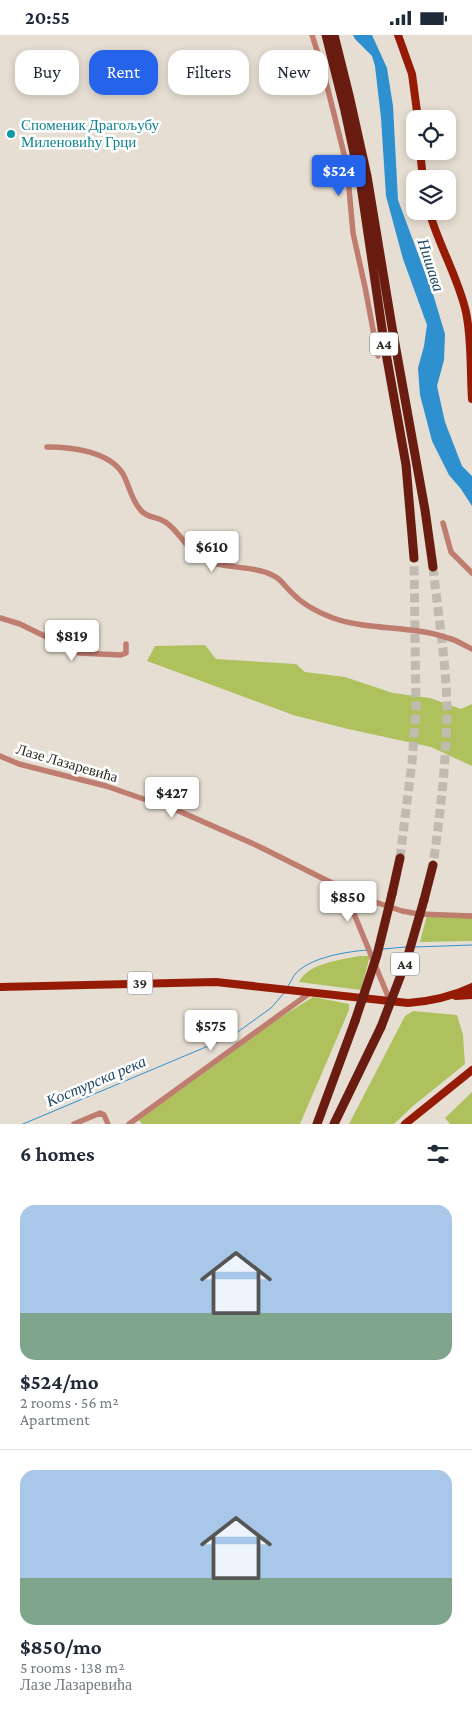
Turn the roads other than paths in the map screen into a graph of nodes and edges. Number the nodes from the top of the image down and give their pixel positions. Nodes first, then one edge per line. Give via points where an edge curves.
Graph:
1 (312, 35) edge
2 (326, 35) edge
3 (334, 35) edge
4 (398, 35) edge
5 (417, 110) edge
6 (432, 220) edge
7 (378, 356) dead end
8 (472, 399) edge
9 (47, 447) dead end
10 (444, 523) dead end
11 (414, 558) tunnel mouth
12 (433, 567) tunnel mouth
13 (472, 573) edge
14 (0, 618) edge
15 (126, 644) dead end
16 (472, 649) edge
17 (0, 756) edge
18 (400, 858) tunnel mouth
19 (433, 865) tunnel mouth
20 (345, 892) junction
21 (472, 916) edge
22 (0, 987) edge
23 (472, 987) edge
24 (308, 991) junction
25 (472, 995) edge
26 (449, 997) junction
27 (390, 1001) junction
28 (472, 1070) edge
29 (74, 1124) edge
30 (108, 1124) edge
31 (129, 1124) edge
32 (317, 1124) edge
33 (334, 1124) edge
34 (405, 1124) edge

1 - 7 street via 346,166 353,233
2 - 11 highway, A4 via 361,186 406,465
3 - 12 highway, A4 via 368,185
4 - 5 main road via 412,74
6 - 8 main road via 468,318
9 - 16 street via 80,449 114,465 123,474 141,511 167,522 192,551 205,560 274,575 312,609 347,623 429,633
10 - 13 street via 450,552
14 - 15 street via 20,624 79,653 121,655 126,653
17 - 20 street, Лазе Лазаревића via 182,811
18 - 32 highway, A4, bridge via 377,955
19 - 33 highway, A4, bridge via 407,959 381,1027
20 - 21 street, Лазе Лазаревића via 402,911
20 - 27 street
22 - 24 main road, 39 via 204,981
23 - 26 main road, 39
24 - 27 main road, 39
24 - 31 street via 307,995
25 - 26 main road
26 - 27 main road, 39 via 416,1003
28 - 34 main road
29 - 30 street via 100,1113

